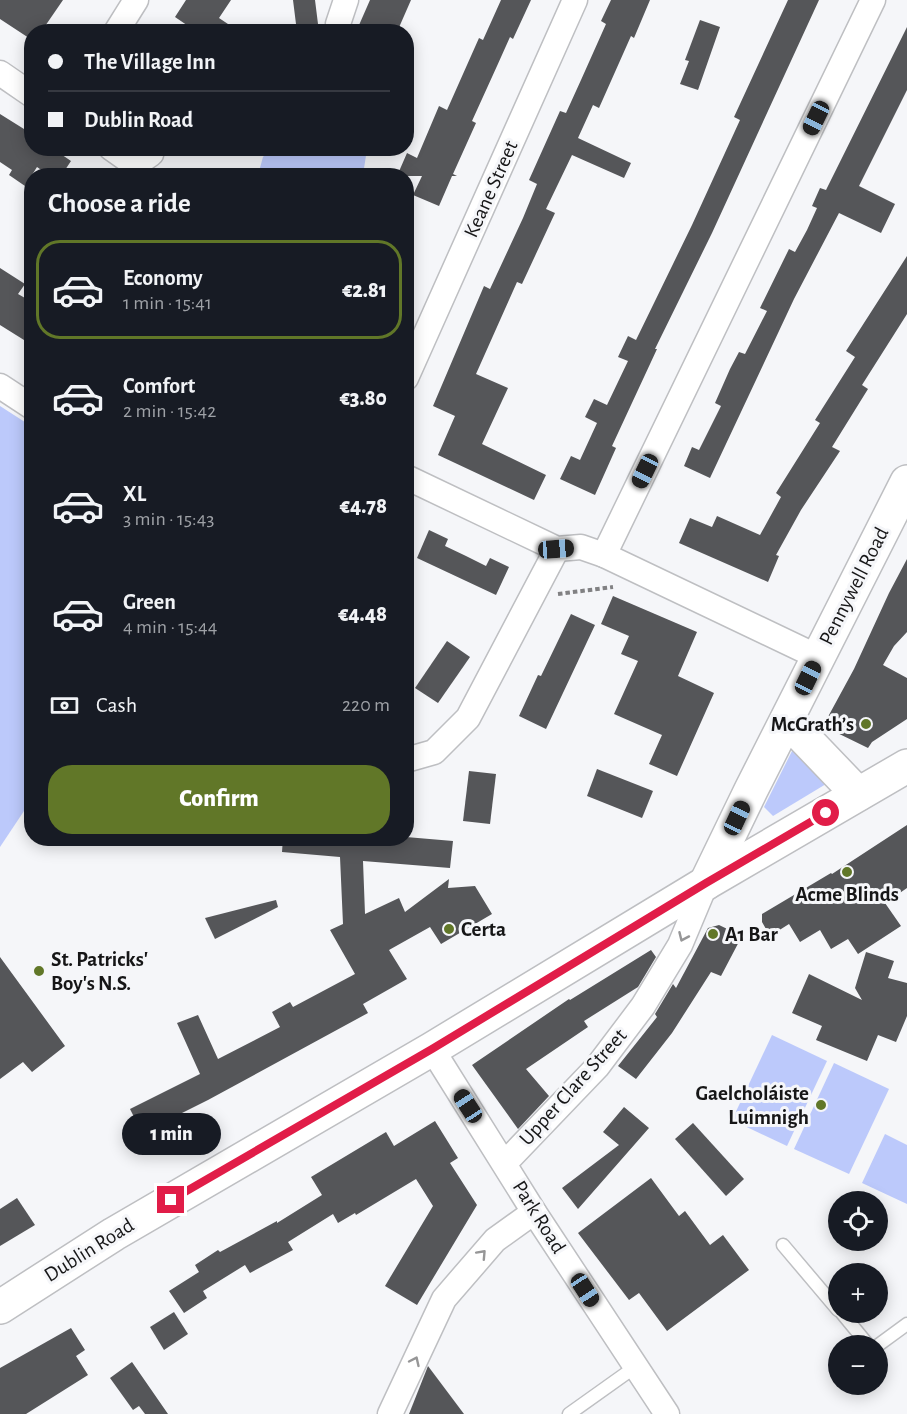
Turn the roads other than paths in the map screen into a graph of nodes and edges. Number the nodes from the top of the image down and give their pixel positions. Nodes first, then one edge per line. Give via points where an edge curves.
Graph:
1 (137, 0) edge
2 (346, 0) edge
3 (575, 0) edge
4 (873, 0) edge
5 (121, 24) edge
6 (139, 24) edge
7 (338, 24) edge
8 (0, 73) edge
9 (24, 90) edge
10 (122, 156) edge
11 (148, 156) edge
12 (414, 360) edge
13 (0, 386) edge
14 (24, 401) edge
15 (414, 481) edge
16 (907, 482) edge
17 (556, 549) junction
18 (604, 555) junction
19 (818, 657) junction
20 (787, 720) junction
21 (414, 758) edge
22 (907, 766) edge
23 (858, 794) junction
24 (706, 883) junction
25 (432, 1049) junction
26 (505, 1163) junction
27 (534, 1212) junction
28 (783, 1245) dead end
29 (828, 1297) edge
30 (0, 1307) edge
31 (850, 1323) edge
32 (907, 1324) edge
33 (860, 1335) edge
34 (888, 1338) edge
35 (635, 1367) junction
36 (390, 1414) edge
37 (569, 1414) edge
38 (667, 1414) edge

1 - 5 street
1 - 6 street
2 - 7 street
3 - 12 street, Keane Street
4 - 18 street
8 - 9 street
10 - 11 street via 135,165
13 - 14 street
15 - 17 street
16 - 19 main road, Pennywell Road
17 - 18 street via 581,548
17 - 21 street via 468,718 434,752
18 - 19 street
19 - 20 main road, Pennywell Road
20 - 23 main road
20 - 24 main road, Pennywell Road
22 - 23 main road, Dublin Road
23 - 24 main road, Dublin Road
24 - 25 main road, Dublin Road
24 -> 26 street, Upper Clare Street via 680,945 643,1006 597,1067
25 - 26 street, Park Road
25 - 30 main road, Dublin Road via 124,1228
26 - 27 street, Park Road
27 - 35 street, Park Road
36 -> 27 street via 444,1299 495,1240
28 - 29 lane
31 - 33 lane
32 - 34 lane
35 - 37 lane
35 - 38 street, Park Road

